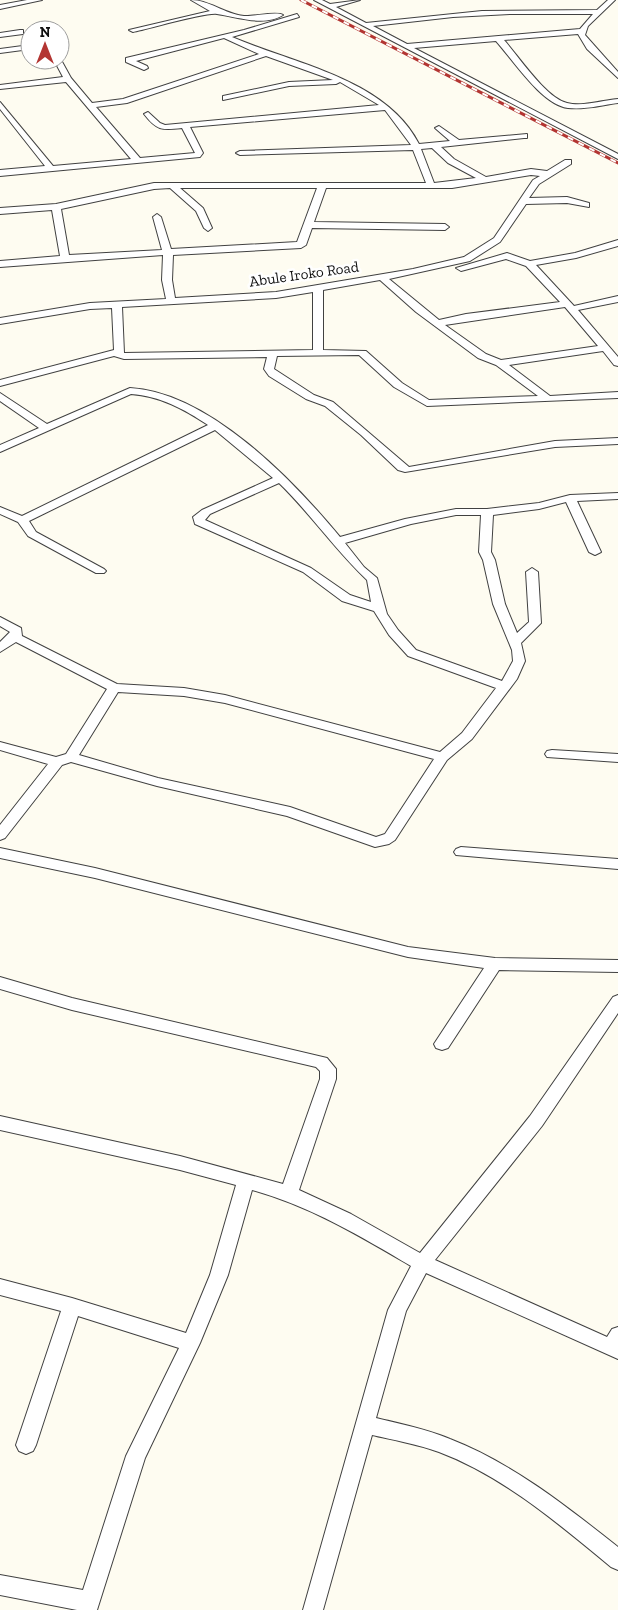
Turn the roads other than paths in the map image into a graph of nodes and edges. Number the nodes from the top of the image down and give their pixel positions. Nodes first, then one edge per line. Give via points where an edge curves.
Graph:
1 (39, 0) edge
2 (182, 0) edge
3 (194, 0) edge
4 (357, 0) edge
5 (612, 0) edge
6 (323, 2) edge
7 (0, 7) edge
8 (598, 12) junction
9 (212, 13) junction
10 (366, 26) junction
11 (133, 30) dead end
12 (582, 31) junction
13 (20, 32) dead end
14 (0, 35) edge
15 (227, 37) junction
16 (499, 38) junction
17 (407, 46) junction
18 (20, 49) edge
19 (0, 52) edge
20 (266, 54) junction
21 (144, 68) dead end
22 (63, 70) edge
23 (618, 76) edge
24 (68, 79) junction
25 (344, 81) junction
26 (0, 86) edge
27 (226, 98) dead end
28 (618, 101) edge
29 (0, 104) edge
30 (91, 105) junction
31 (387, 107) junction
32 (148, 114) dead end
33 (184, 125) junction
34 (439, 128) dead end
35 (524, 136) dead end
36 (457, 143) junction
37 (435, 146) junction
38 (416, 147) junction
39 (613, 152) edge
40 (240, 153) dead end
41 (618, 157) edge
42 (138, 161) junction
43 (568, 162) dead end
44 (51, 169) junction
45 (0, 174) edge
46 (547, 174) junction
47 (485, 180) junction
48 (431, 184) junction
49 (172, 186) junction
50 (322, 187) junction
51 (525, 201) junction
52 (586, 205) dead end
53 (56, 207) junction
54 (0, 211) edge
55 (157, 217) dead end
56 (308, 224) junction
57 (445, 227) dead end
58 (208, 228) dead end
59 (618, 243) edge
60 (168, 254) junction
61 (65, 258) junction
62 (0, 264) edge
63 (529, 264) junction
64 (413, 272) junction
65 (382, 277) junction
66 (318, 289) junction
67 (618, 299) edge
68 (171, 301) junction
69 (117, 304) junction
70 (570, 306) junction
71 (0, 310) edge
72 (4, 320) edge
73 (439, 323) junction
74 (611, 351) edge
75 (119, 352) junction
76 (318, 353) junction
77 (272, 355) junction
78 (500, 363) junction
79 (618, 364) edge
80 (0, 383) edge
81 (618, 394) edge
82 (0, 396) edge
83 (548, 399) junction
84 (217, 425) junction
85 (47, 429) junction
86 (618, 441) edge
87 (0, 449) edge
88 (281, 478) junction
89 (618, 496) edge
90 (570, 498) junction
91 (0, 510) edge
92 (487, 512) junction
93 (22, 520) junction
94 (337, 542) junction
95 (595, 552) dead end
96 (100, 571) dead end
97 (532, 572) dead end
98 (379, 609) junction
99 (0, 620) edge
100 (15, 638) junction
101 (515, 642) junction
102 (0, 648) edge
103 (504, 686) junction
104 (114, 688) junction
105 (0, 746) edge
106 (552, 754) dead end
107 (71, 757) junction
108 (442, 757) junction
109 (618, 758) edge
110 (57, 762) junction
111 (0, 835) edge
112 (461, 852) dead end
113 (0, 853) edge
114 (618, 864) edge
115 (495, 964) junction
116 (618, 966) edge
117 (0, 983) edge
118 (618, 1002) edge
119 (442, 1044) dead end
120 (0, 1123) edge
121 (246, 1180) junction
122 (289, 1193) junction
123 (422, 1263) junction
124 (0, 1287) edge
125 (72, 1306) junction
126 (191, 1343) junction
127 (616, 1345) edge
128 (364, 1424) junction
129 (26, 1445) dead end
130 (618, 1560) edge
131 (0, 1585) edge
132 (89, 1606) edge
133 (313, 1610) edge

1 - 7 street
2 - 9 street
3 - 9 street
4 - 6 street
5 - 8 street
6 - 10 street
8 - 10 street via 492,11 427,16
8 - 12 street
9 - 11 street
9 - 15 street via 249,19 284,14 297,16
10 - 17 street
12 - 16 street
12 - 23 street via 581,35 590,47
13 - 14 street
15 - 20 street
15 - 21 street via 129,60
16 - 17 street
16 - 28 street via 559,103 571,106
17 - 39 street
18 - 19 street
20 - 25 street
20 - 30 street via 124,101
22 - 24 street
24 - 26 street
24 - 30 street
25 - 27 street via 289,84
25 - 31 street
29 - 44 street
30 - 42 street
31 - 33 street
31 - 38 street
32 - 33 street via 160,127
33 - 42 street via 197,155
34 - 36 street
35 - 36 street
36 - 37 street
37 - 38 street
37 - 47 street via 451,161
38 - 40 street
38 - 48 street
39 - 41 street
42 - 44 street
43 - 46 street, Abule Iroko Road
44 - 45 street
46 - 47 street via 531,172
46 - 51 street, Abule Iroko Road via 529,190
47 - 48 street via 452,185
48 - 50 street
49 - 50 street
49 - 53 street via 136,189
49 - 58 street via 200,210
50 - 56 street
51 - 52 street via 567,200
51 - 64 street, Abule Iroko Road via 490,246 468,259
53 - 54 street
53 - 61 street via 62,226
55 - 60 street
56 - 57 street
56 - 60 street via 303,243 294,247
59 - 63 street
60 - 61 street
60 - 68 street via 167,280
61 - 62 street
63 - 64 street via 507,256 424,276 416,276
63 - 70 street
64 - 65 street, Abule Iroko Road
65 - 66 street, Abule Iroko Road
65 - 73 street
66 - 68 street, Abule Iroko Road
66 - 76 street
67 - 70 street
68 - 69 street, Abule Iroko Road
69 - 72 street, Abule Iroko Road via 62,309
69 - 75 street
70 - 73 street
70 - 74 street
71 - 72 street
73 - 78 street via 482,356
74 - 78 street
74 - 79 street
75 - 77 street via 118,355 134,357
75 - 80 street
76 - 77 street
76 - 83 street via 362,353 398,385 427,403
77 - 86 street via 270,369 273,374 310,397 329,404 402,468 409,470 555,444
78 - 83 street
81 - 83 street
82 - 85 street
84 - 85 street via 145,390 130,391
84 - 88 street
84 - 93 street
85 - 87 street
88 - 94 street
88 - 98 street via 206,512 199,522 307,570 346,598
89 - 90 street
90 - 92 street via 539,506
90 - 95 street
91 - 93 street
92 - 94 street via 456,512 421,518
92 - 101 street via 485,552 499,604
93 - 96 street via 32,534
94 - 98 street via 360,569 369,574 378,590
97 - 101 street via 535,623
98 - 103 street via 397,638 412,653
99 - 100 street via 17,631
100 - 102 street
100 - 104 street
101 - 103 street via 518,661 512,679
103 - 108 street via 467,736
104 - 107 street
104 - 108 street via 184,692 225,699
105 - 110 street
106 - 109 street
107 - 108 street via 158,782 290,812 375,842 390,837
107 - 110 street
110 - 111 street
112 - 114 street
113 - 115 street via 95,873 408,952
115 - 116 street
115 - 119 street
117 - 122 street via 72,1004 321,1062 328,1069 328,1079
118 - 123 street via 536,1121
120 - 121 street
121 - 122 street
121 - 126 street via 219,1275
122 - 123 street via 345,1219
123 - 127 street
123 - 128 street via 397,1310
124 - 125 street
125 - 126 street
125 - 129 street
126 - 132 street via 136,1456
128 - 130 street via 444,1446 474,1460 547,1503
128 - 133 street
131 - 132 street

